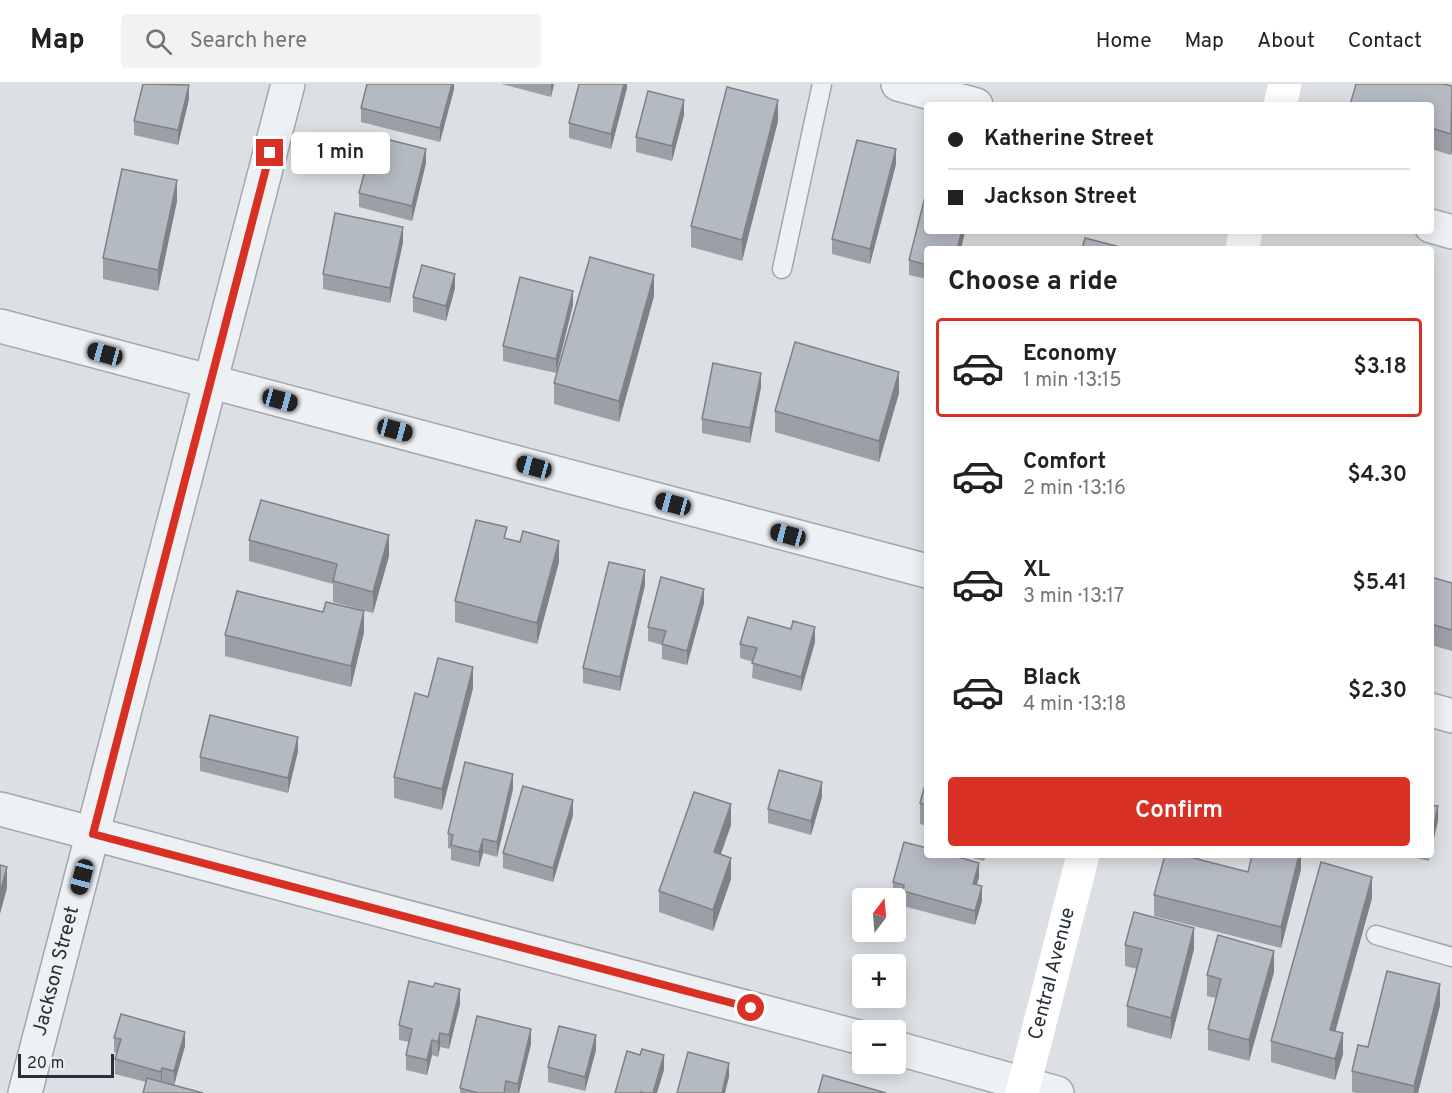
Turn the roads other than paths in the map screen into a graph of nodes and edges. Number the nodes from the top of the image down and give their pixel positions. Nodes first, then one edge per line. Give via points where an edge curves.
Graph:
1 (288, 84) edge
2 (822, 84) edge
3 (898, 84) edge
4 (1286, 84) edge
5 (965, 102) edge
6 (1281, 102) edge
7 (1434, 227) edge
8 (1452, 232) edge
9 (782, 268) dead end
10 (0, 326) edge
11 (210, 381) junction
12 (924, 571) edge
13 (1434, 711) edge
14 (1452, 716) edge
15 (0, 809) edge
16 (93, 834) junction
17 (1082, 858) edge
18 (1376, 935) dead end
19 (1452, 957) edge
20 (852, 1035) edge
21 (906, 1051) edge
22 (1023, 1089) edge
23 (25, 1093) edge
24 (1057, 1093) edge

1 - 11 street, Jackson Street
2 - 9 lane
3 - 5 street
4 - 6 street
7 - 8 street
10 - 11 street
11 - 12 street
11 - 16 street, Jackson Street
13 - 14 street
15 - 16 street
16 - 20 street
16 - 23 street, Jackson Street
17 - 22 street, Central Avenue
18 - 19 lane
21 - 22 street
22 - 24 street

